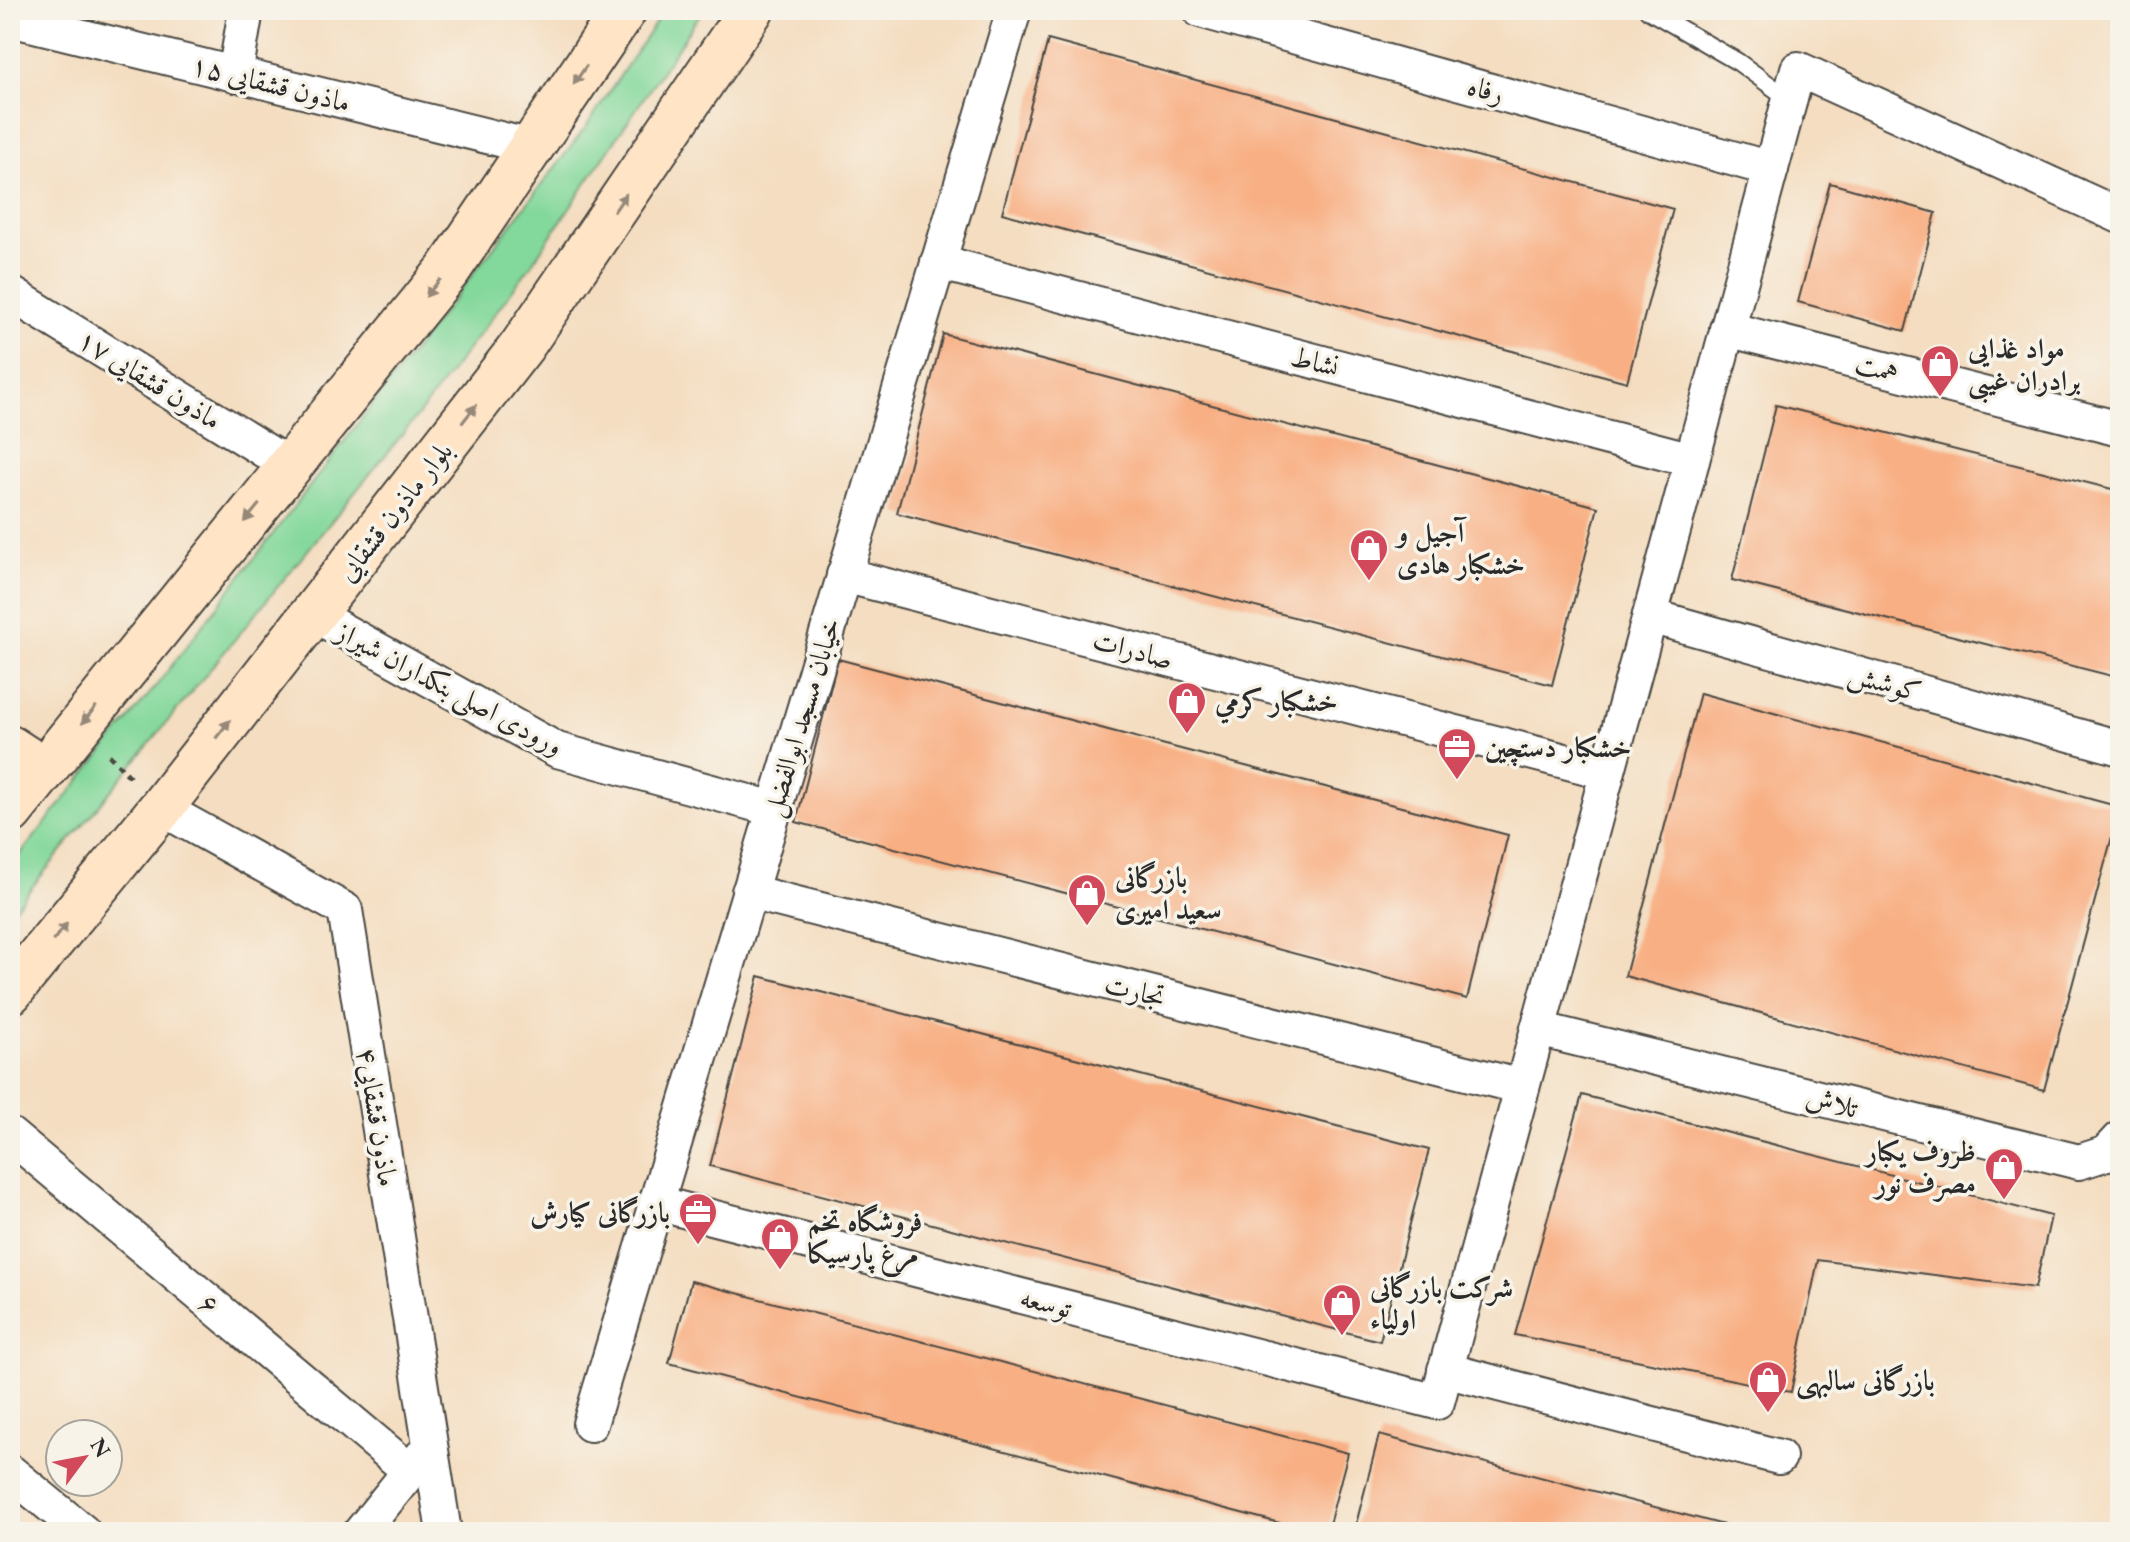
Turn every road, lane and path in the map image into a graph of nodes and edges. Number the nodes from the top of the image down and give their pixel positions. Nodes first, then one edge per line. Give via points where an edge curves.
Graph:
1 (246, 10) edge
2 (624, 10) edge
3 (751, 10) edge
4 (1014, 10) edge
5 (1200, 10) edge
6 (1648, 10) edge
7 (10, 19) edge
8 (235, 75) junction
9 (1789, 99) junction
10 (532, 147) junction
11 (1771, 169) junction
12 (2120, 216) edge
13 (938, 262) junction
14 (10, 293) edge
15 (1727, 329) junction
16 (2120, 429) edge
17 (1692, 460) junction
18 (290, 466) junction
19 (844, 575) junction
20 (313, 614) junction
21 (1650, 616) junction
22 (80, 726) junction
23 (2120, 748) edge
24 (27, 759) edge
25 (1607, 772) junction
26 (161, 808) junction
27 (774, 809) junction
28 (10, 812) edge
29 (749, 892) junction
30 (10, 992) edge
31 (1538, 1029) junction
32 (1522, 1087) junction
33 (10, 1135) edge
34 (2120, 1139) edge
35 (656, 1203) junction
36 (1441, 1386) junction
37 (590, 1424) dead end
38 (1779, 1457) dead end
39 (420, 1458) junction
40 (10, 1472) edge
41 (83, 1532) edge
42 (361, 1532) edge
43 (444, 1532) edge

1 - 8 street
2 -> 10 street
20 -> 3 street, بلوار ماذون قشقایی via 522,346
4 - 13 street, خیابان مسجد ابوالفضل
5 - 11 street, رفاه
6 - 9 lane via 1738,62
7 - 8 street, ماذون قشقایی ۱۵
8 - 10 street, ماذون قشقایی ۱۵
9 - 11 street
9 - 12 street via 1798,69
10 -> 18 street via 449,269
11 - 15 street
13 - 17 street, نشاط
13 - 19 street, خیابان مسجد ابوالفضل
14 - 18 street, ماذون قشقایی ۱۷
15 - 16 street, همت
15 - 17 street
17 - 21 street
18 -> 22 street
19 - 25 street, صادرات
19 - 27 street, خیابان مسجد ابوالفضل
26 -> 20 street, بلوار ماذون قشقایی
20 - 27 street, ورودی اصلی بنکداران شیراز via 557,750
21 - 23 street, کوشش
21 - 25 street
22 - 24 street
22 - 26 path
24 - 28 street
25 - 31 street
30 -> 26 street, بلوار ماذون قشقایی
26 - 39 street, ۴ماذون قشقایی via 345,910
27 - 29 street, خیابان مسجد ابوالفضل
29 - 32 street, تجارت
29 - 35 street, خیابان مسجد ابوالفضل
31 - 32 street
31 - 34 street, تلاش via 2079,1162 2107,1153
32 - 36 street
33 - 39 street, ۶
35 - 36 street, توسعه
35 - 37 street, خیابان مسجد ابوالفضل
36 - 38 street, توسعه
39 - 42 street
39 - 43 street, ۴ماذون قشقایی
40 - 41 street

